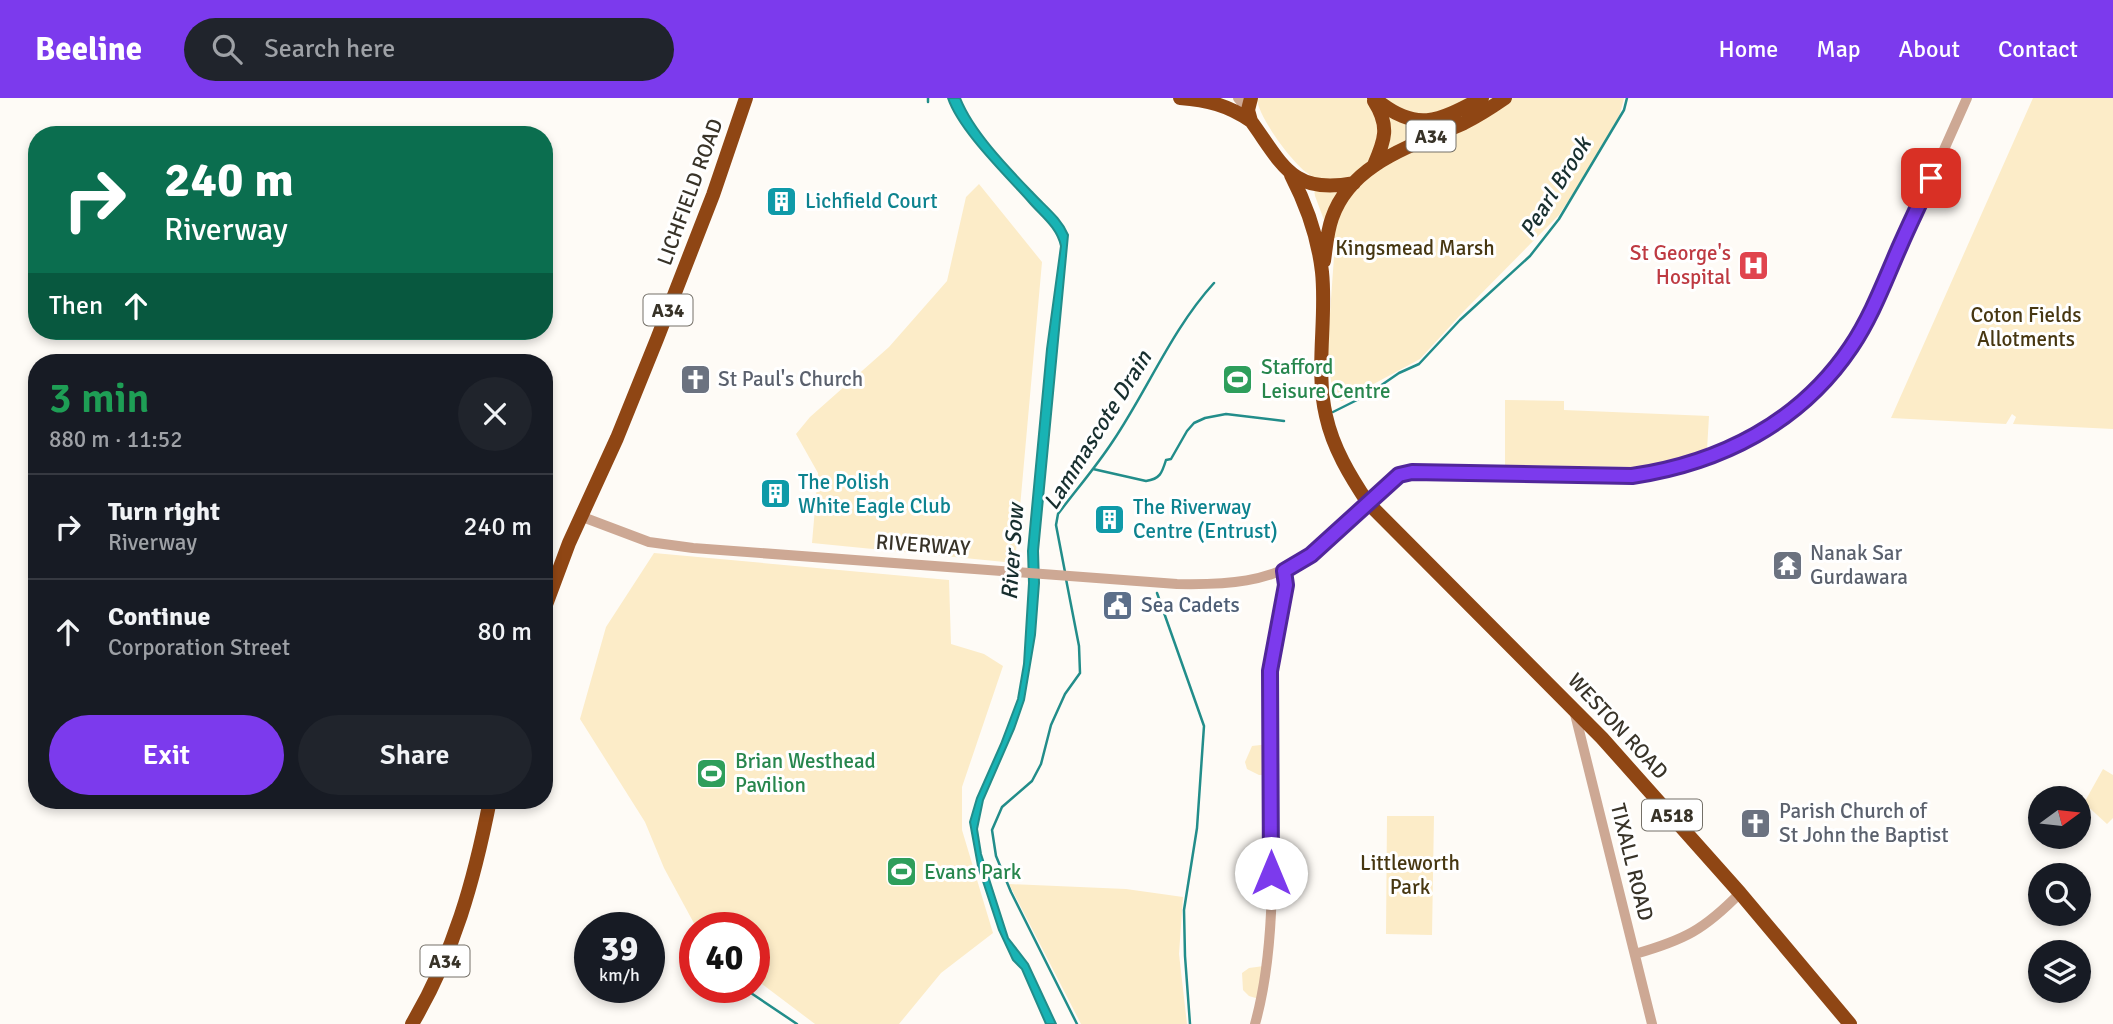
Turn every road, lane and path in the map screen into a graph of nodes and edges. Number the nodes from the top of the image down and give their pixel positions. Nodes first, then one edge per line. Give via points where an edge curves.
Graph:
1 (746, 98) edge
2 (1180, 98) edge
3 (1238, 98) edge
4 (1373, 98) edge
5 (1482, 98) edge
6 (1506, 98) edge
7 (1967, 98) edge
8 (1250, 110) edge
9 (1374, 165) junction
10 (1291, 175) junction
11 (1354, 183) junction
12 (1322, 272) junction
13 (1368, 503) junction
14 (580, 516) junction
15 (1284, 571) junction
16 (553, 586) edge
17 (1574, 710) junction
18 (487, 809) edge
19 (1740, 894) junction
20 (1635, 954) junction
21 (412, 1024) edge
22 (1255, 1024) edge
23 (1652, 1024) edge
24 (1850, 1024) edge

1 - 14 highway, LICHFIELD ROAD / A34 via 657,339
2 - 8 highway
3 - 8 street
4 - 5 highway, A34 via 1399,116 1421,121
4 - 9 highway via 1385,134
6 - 9 highway, A34
7 - 13 street, RIVERWAY via 1852,346 1819,386 1766,430 1710,457 1632,476 1412,472 1399,475
8 - 10 highway
9 - 11 highway
10 - 11 highway via 1314,185
10 - 12 highway via 1311,218
11 - 12 highway via 1336,208
12 - 13 highway, WESTON ROAD via 1326,415 1341,457
13 - 15 street, RIVERWAY via 1311,555
13 - 17 highway, WESTON ROAD / A518
14 - 15 street, RIVERWAY via 664,544 1220,584 1263,579
14 - 16 highway, LICHFIELD ROAD / A34
15 - 22 street via 1286,585 1270,671 1268,964
17 - 19 highway, WESTON ROAD / A518
17 - 20 street, TIXALL ROAD
18 - 21 highway, A34 via 452,944
19 - 20 street via 1693,933
19 - 24 highway, WESTON ROAD / A518
20 - 23 street, TIXALL ROAD

